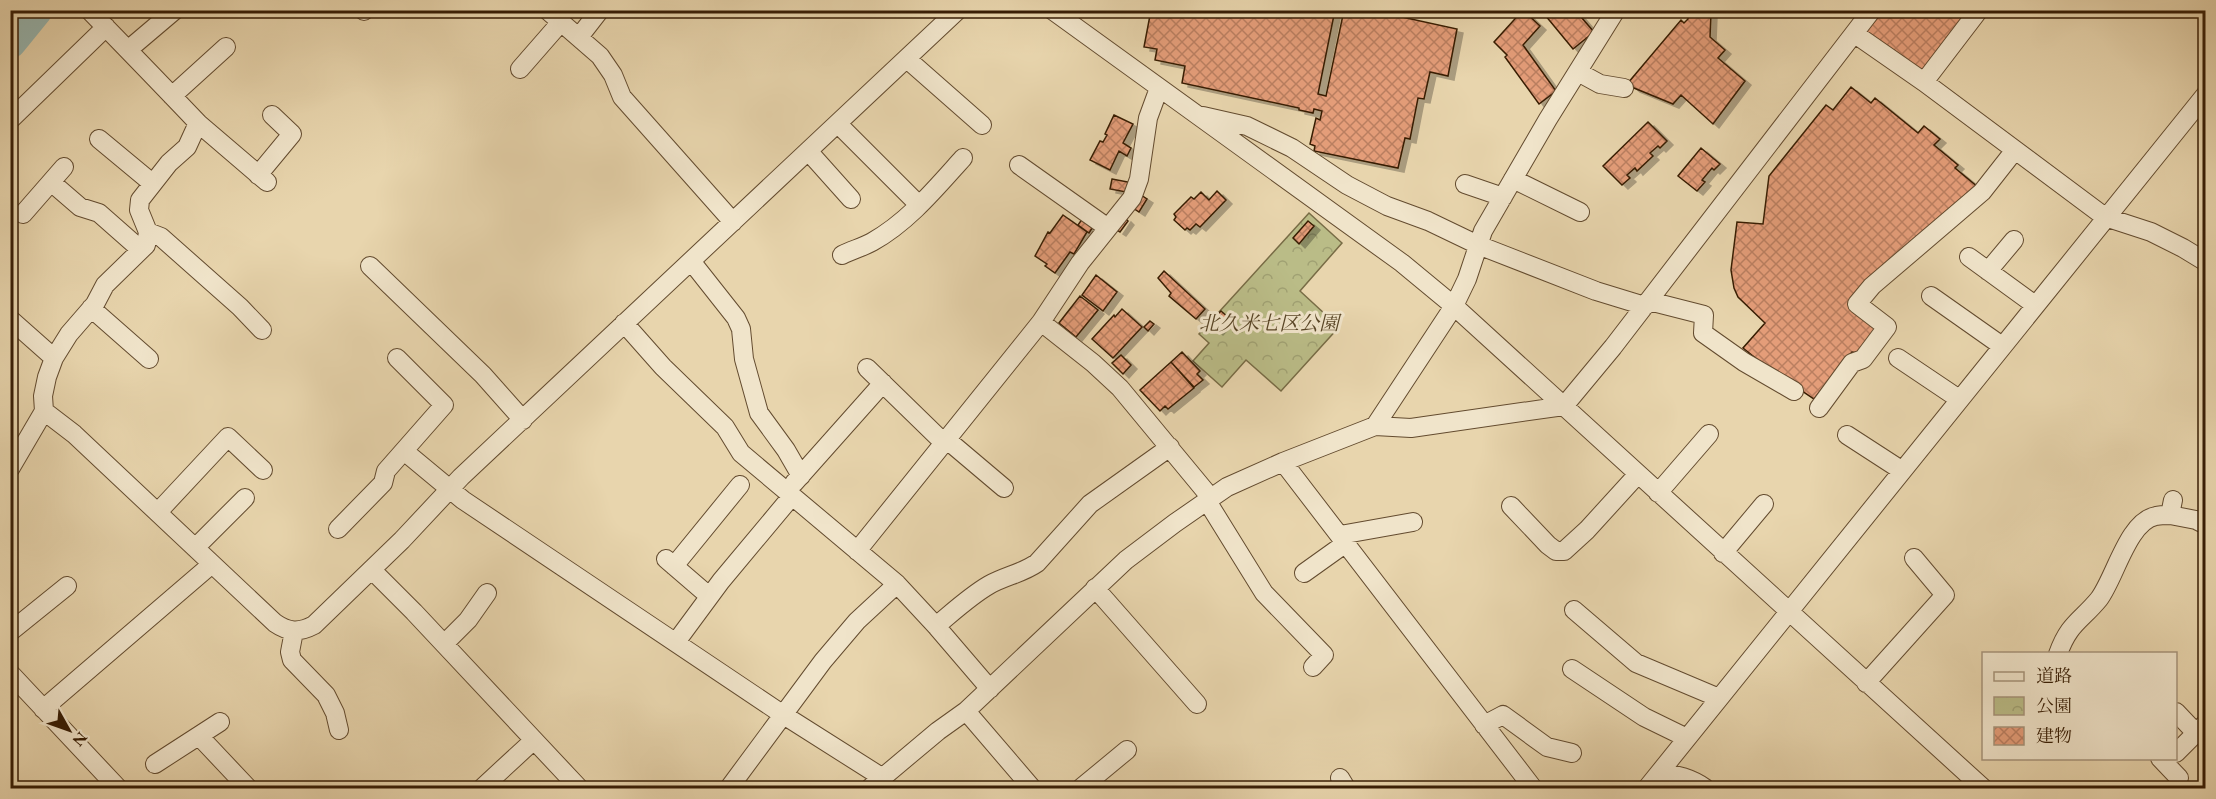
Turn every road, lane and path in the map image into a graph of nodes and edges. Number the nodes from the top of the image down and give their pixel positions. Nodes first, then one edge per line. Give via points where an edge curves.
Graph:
1 (89, 10) edge
2 (175, 10) edge
3 (600, 10) edge
4 (958, 10) edge
5 (1052, 10) edge
6 (1616, 10) edge
7 (1872, 10) edge
8 (1979, 10) edge
9 (554, 16) edge
10 (106, 27) junction
11 (1855, 34) junction
12 (579, 37) junction
13 (226, 47) dead end
14 (129, 49) junction
15 (907, 59) junction
16 (520, 69) dead end
17 (1578, 72) junction
18 (1924, 82) junction
19 (1159, 88) junction
20 (1624, 88) dead end
21 (2205, 94) edge
22 (172, 96) junction
23 (1195, 114) junction
24 (272, 115) dead end
25 (18, 119) edge
26 (198, 123) junction
27 (838, 124) junction
28 (982, 125) dead end
29 (99, 139) dead end
30 (2015, 150) junction
31 (809, 152) junction
32 (963, 158) dead end
33 (1020, 165) dead end
34 (64, 167) dead end
35 (1513, 179) junction
36 (51, 182) junction
37 (152, 183) junction
38 (1465, 184) dead end
39 (1503, 197) junction
40 (851, 199) dead end
41 (919, 205) junction
42 (1581, 212) dead end
43 (23, 214) dead end
44 (2105, 217) junction
45 (733, 222) junction
46 (1108, 228) junction
47 (148, 232) junction
48 (2014, 240) dead end
49 (1478, 245) junction
50 (141, 250) junction
51 (842, 255) dead end
52 (1969, 257) dead end
53 (691, 261) junction
54 (2205, 262) edge
55 (370, 266) dead end
56 (1988, 271) junction
57 (1931, 296) dead end
58 (1647, 303) junction
59 (2035, 305) junction
60 (1454, 306) junction
61 (92, 308) junction
62 (10, 319) edge
63 (1041, 322) junction
64 (624, 323) junction
65 (262, 330) dead end
66 (2002, 346) junction
67 (54, 358) junction
68 (397, 358) dead end
69 (1898, 358) dead end
70 (149, 359) dead end
71 (867, 368) dead end
72 (883, 383) junction
73 (1794, 391) dead end
74 (1959, 399) junction
75 (1564, 406) junction
76 (1819, 408) dead end
77 (44, 411) junction
78 (523, 420) junction
79 (1375, 426) junction
80 (1709, 434) dead end
81 (1846, 435) dead end
82 (945, 440) junction
83 (1170, 447) junction
84 (404, 451) junction
85 (1283, 462) junction
86 (10, 469) edge
87 (263, 470) dead end
88 (1901, 470) junction
89 (1638, 474) junction
90 (801, 476) junction
91 (740, 485) dead end
92 (1004, 488) dead end
93 (449, 490) junction
94 (1658, 493) junction
95 (790, 494) junction
96 (245, 498) dead end
97 (1209, 499) junction
98 (1764, 504) dead end
99 (1511, 506) dead end
100 (158, 512) junction
101 (1413, 522) dead end
102 (2205, 525) edge
103 (338, 529) dead end
104 (1342, 539) junction
105 (195, 548) junction
106 (857, 551) junction
107 (1723, 553) junction
108 (1914, 558) dead end
109 (212, 564) junction
110 (372, 570) junction
111 (1304, 573) dead end
112 (897, 584) junction
113 (68, 586) dead end
114 (1095, 588) junction
115 (487, 593) dead end
116 (710, 596) junction
117 (1574, 610) dead end
118 (1787, 612) junction
119 (936, 626) junction
120 (294, 631) junction
121 (10, 632) edge
122 (676, 642) junction
123 (444, 644) junction
124 (2059, 652) edge
125 (1313, 667) dead end
126 (1572, 669) dead end
127 (10, 673) edge
128 (1866, 683) junction
129 (990, 689) junction
130 (1719, 698) junction
131 (1197, 704) dead end
132 (44, 709) junction
133 (966, 711) junction
134 (2177, 713) edge
135 (782, 714) junction
136 (220, 722) dead end
137 (1485, 725) junction
138 (2201, 728) edge
139 (339, 730) dead end
140 (199, 736) junction
141 (1688, 738) junction
142 (534, 740) junction
143 (1127, 750) dead end
144 (2177, 750) edge
145 (1572, 753) dead end
146 (2169, 760) edge
147 (155, 764) dead end
148 (1660, 772) junction
149 (2179, 778) dead end
150 (876, 783) edge
151 (118, 789) edge
152 (248, 789) edge
153 (482, 789) edge
154 (579, 789) edge
155 (729, 789) edge
156 (1032, 789) edge
157 (1082, 789) edge
158 (1533, 789) edge
159 (1647, 789) edge
160 (1705, 789) edge
161 (1983, 789) edge

1 - 10 street
2 - 14 street
3 - 12 street
4 - 15 street
5 - 19 street
6 - 17 street
7 - 11 street
8 - 18 street
9 - 12 street
9 - 16 street
10 - 14 street
10 - 25 street
11 - 18 street
11 - 58 street
12 - 45 street via 600,56 622,97
13 - 22 street
14 - 22 street
15 - 27 street
15 - 28 street
17 - 20 street via 1600,84
17 - 35 street
18 - 30 street
19 - 23 street
19 - 46 street via 1148,118 1139,179 1132,198
21 - 44 street
22 - 26 street
23 - 49 street via 1247,126 1292,148 1387,206
23 - 60 street via 1402,262
24 - 26 street via 292,134 263,178
26 - 37 street via 187,147
27 - 31 street
27 - 41 street
29 - 37 street
30 - 44 street
30 - 76 street via 1982,192 1872,286 1857,304 1887,327 1863,358 1852,363
31 - 40 street
31 - 45 street
32 - 41 street
33 - 46 street
34 - 36 street
35 - 39 street
35 - 42 street
36 - 43 street
36 - 50 street via 80,207 99,213
37 - 47 street via 140,200 139,210
38 - 39 street
39 - 49 street
41 - 51 street via 873,241
44 - 54 street via 2151,232
44 - 59 street
45 - 53 street
46 - 63 street
47 - 50 street
47 - 65 street via 161,237
48 - 56 street
49 - 58 street via 1596,291
49 - 60 street
50 - 61 street via 105,285
52 - 56 street
53 - 64 street
53 - 90 street via 736,318 759,413
55 - 78 street via 483,375
56 - 59 street
57 - 66 street
58 - 73 street via 1704,315 1702,333
58 - 75 street
59 - 66 street
60 - 75 street
60 - 79 street
61 - 67 street
61 - 70 street
62 - 67 street
63 - 82 street
63 - 83 street via 1120,388
64 - 78 street
64 - 95 street via 725,427 741,453
66 - 74 street
67 - 77 street via 43,396
68 - 84 street via 444,405
69 - 74 street
71 - 72 street
72 - 82 street
72 - 90 street
74 - 88 street
75 - 79 street via 1411,428
75 - 89 street
77 - 86 street
77 - 100 street
78 - 93 street
79 - 85 street
80 - 94 street
81 - 88 street
82 - 92 street
82 - 106 street
83 - 97 street
83 - 119 street via 1090,504 1037,563 989,585
84 - 93 street
84 - 103 street via 386,471 383,483
85 - 97 street
85 - 104 street
87 - 100 street via 228,437
88 - 118 street
89 - 94 street
89 - 99 street via 1564,551 1548,545
90 - 95 street
91 - 116 street via 670,563
93 - 110 street
93 - 122 street
94 - 107 street
95 - 106 street
95 - 116 street
96 - 105 street
97 - 114 street
97 - 125 street via 1257,598 1324,655
98 - 107 street
100 - 105 street
101 - 104 street
102 - 124 street via 2171,508 2142,525 2124,546 2111,581 2074,623
104 - 111 street
104 - 137 street
105 - 109 street
106 - 112 street
107 - 118 street
108 - 128 street via 1946,595
109 - 120 street via 274,623
109 - 132 street
110 - 120 street via 314,625
110 - 123 street
112 - 119 street
112 - 135 street via 857,621
113 - 121 street via 57,604
114 - 129 street
114 - 131 street
115 - 123 street
116 - 122 street
117 - 130 street via 1636,663
118 - 128 street
118 - 130 street
119 - 129 street
120 - 139 street via 292,660 326,695
122 - 135 street
123 - 142 street
126 - 141 street via 1644,717
127 - 132 street
128 - 161 street
129 - 133 street
130 - 141 street
132 - 151 street
133 - 150 street
133 - 156 street
134 - 138 street
135 - 150 street
135 - 155 street
136 - 140 street
137 - 145 street via 1503,715 1547,747
137 - 158 street
138 - 144 street
140 - 147 street
140 - 152 street
141 - 148 street
142 - 153 street
142 - 154 street
143 - 157 street
146 - 149 street
148 - 159 street
148 - 160 street via 1697,782

